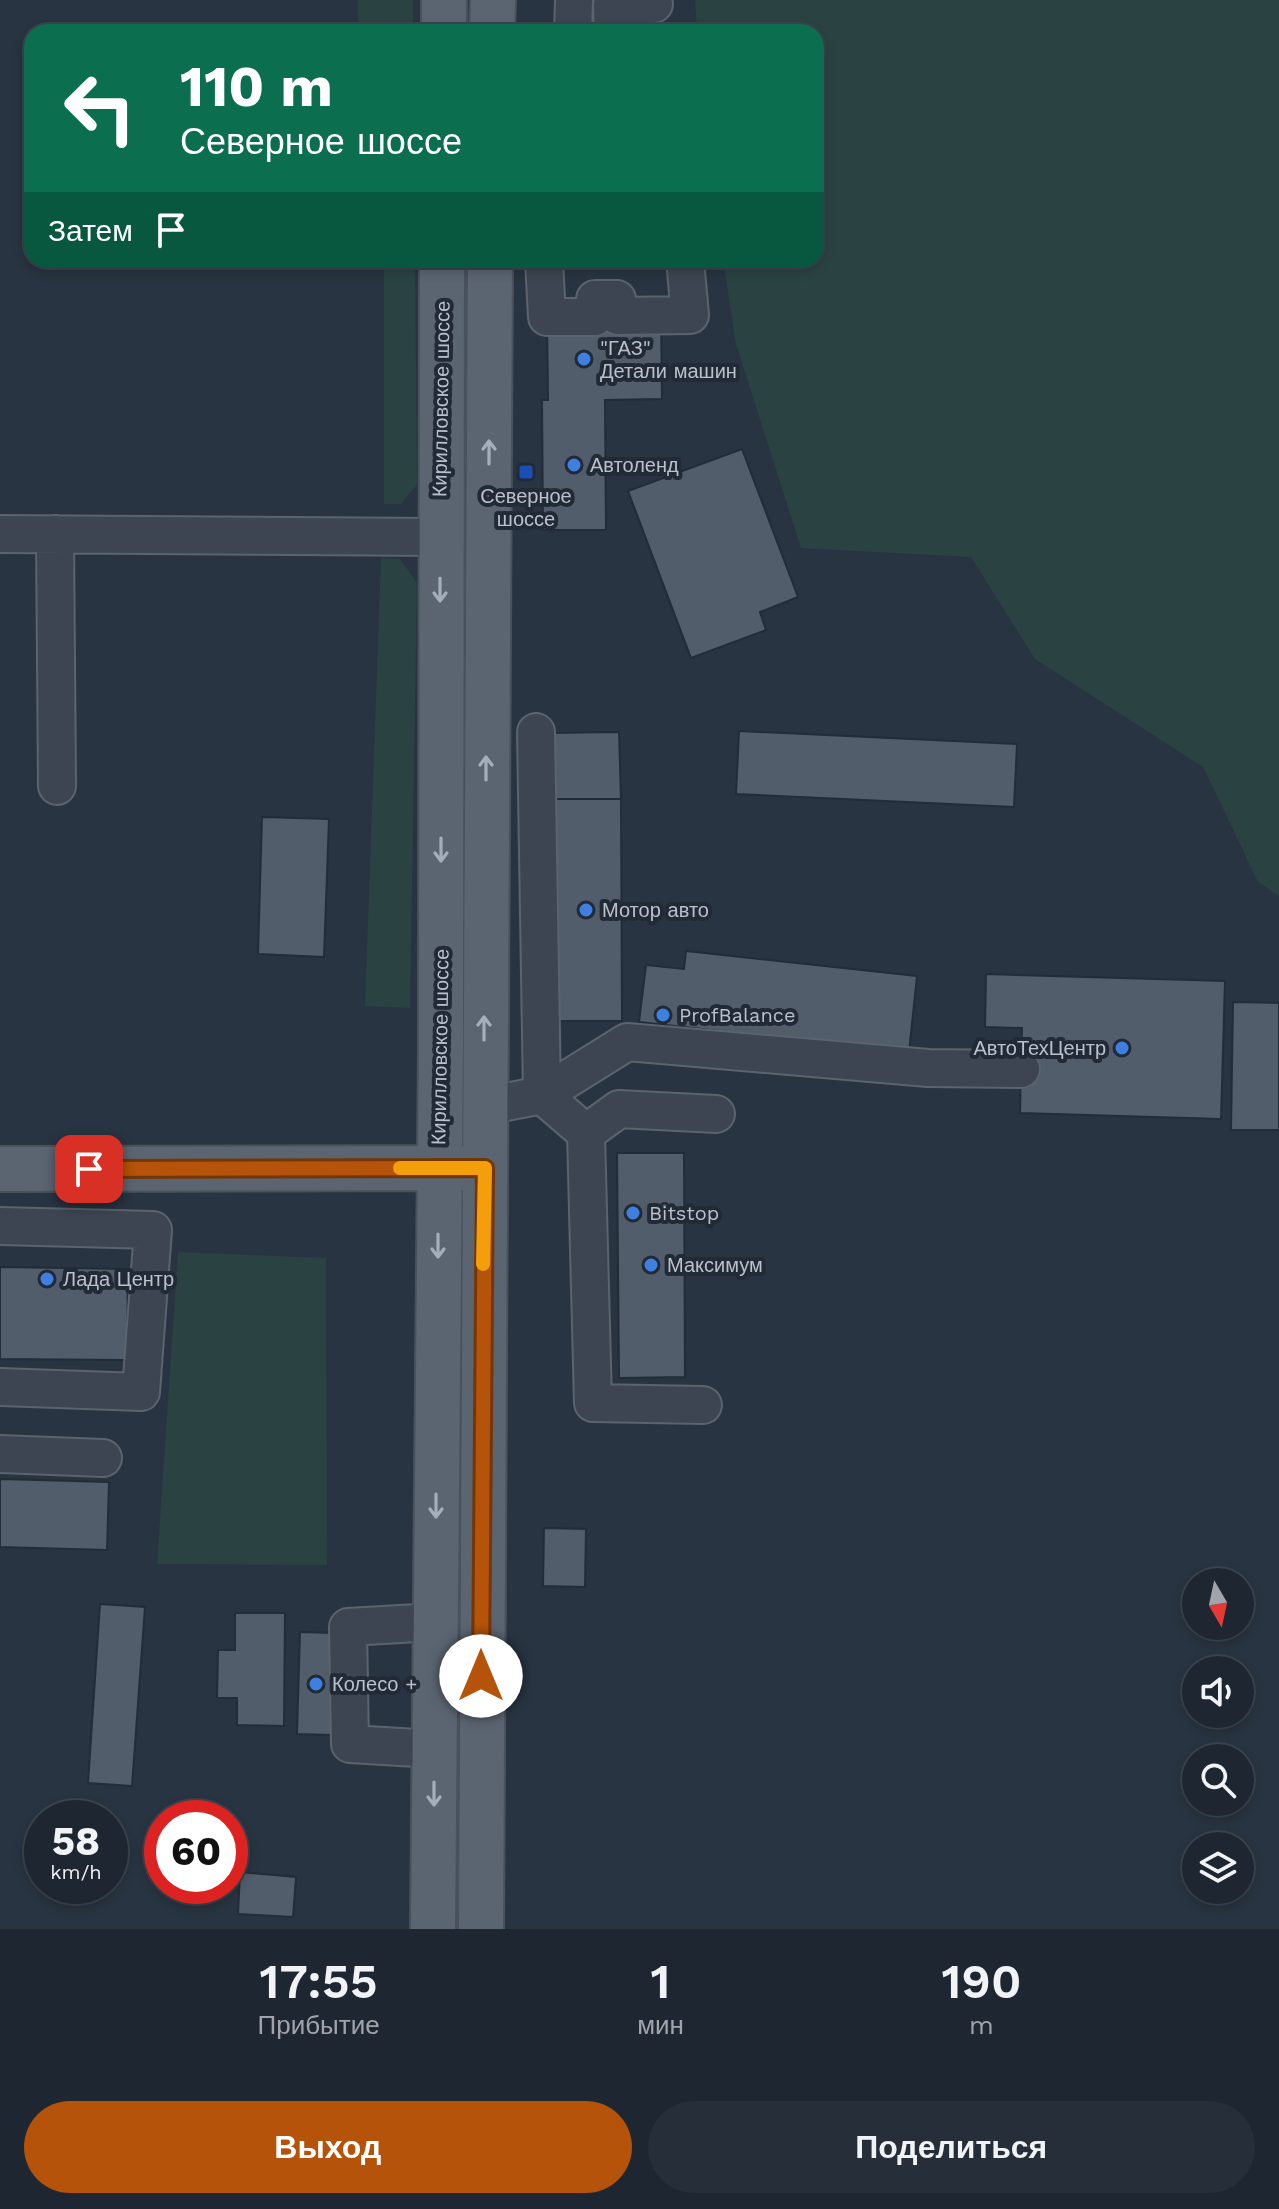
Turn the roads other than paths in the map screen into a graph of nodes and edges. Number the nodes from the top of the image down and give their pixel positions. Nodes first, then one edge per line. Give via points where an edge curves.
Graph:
1 (444, 0) edge
2 (493, 0) edge
3 (574, 0) edge
4 (653, 0) edge
5 (444, 24) edge
6 (492, 24) edge
7 (573, 24) edge
8 (613, 24) edge
9 (442, 268) edge
10 (490, 268) edge
11 (544, 268) edge
12 (686, 268) edge
13 (0, 534) edge
14 (55, 534) junction
15 (439, 537) junction
16 (536, 732) dead end
17 (57, 786) dead end
18 (1021, 1069) dead end
19 (542, 1095) junction
20 (485, 1106) junction
21 (716, 1114) dead end
22 (586, 1133) junction
23 (438, 1168) junction
24 (485, 1168) junction
25 (0, 1169) edge
26 (0, 1226) edge
27 (0, 1387) edge
28 (703, 1405) dead end
29 (0, 1454) edge
30 (103, 1458) dead end
31 (435, 1622) junction
32 (434, 1749) junction
33 (433, 1929) edge
34 (481, 1929) edge

1 - 5 main road
2 - 6 main road
3 - 7 street
4 - 8 street via 654,4 612,5
9 - 15 main road, Кирилловское шоссе
20 -> 10 main road
11 - 12 street via 547,317 595,317 595,299 617,299 618,316 690,315
13 - 14 street
14 - 15 street
14 - 17 street
15 -> 23 main road, Кирилловское шоссе
16 - 19 street
18 - 19 street via 928,1068 627,1042
19 - 20 street
19 - 22 street
20 - 24 main road
21 - 22 street via 619,1109
22 - 28 street via 593,1403
23 - 24 main road
23 - 25 main road
23 -> 31 main road, Кирилловское шоссе
24 - 34 main road
26 - 27 street via 153,1230 141,1392
29 - 30 street
31 - 32 main road, Кирилловское шоссе
31 - 32 street via 348,1627 350,1744
32 -> 33 main road, Кирилловское шоссе

